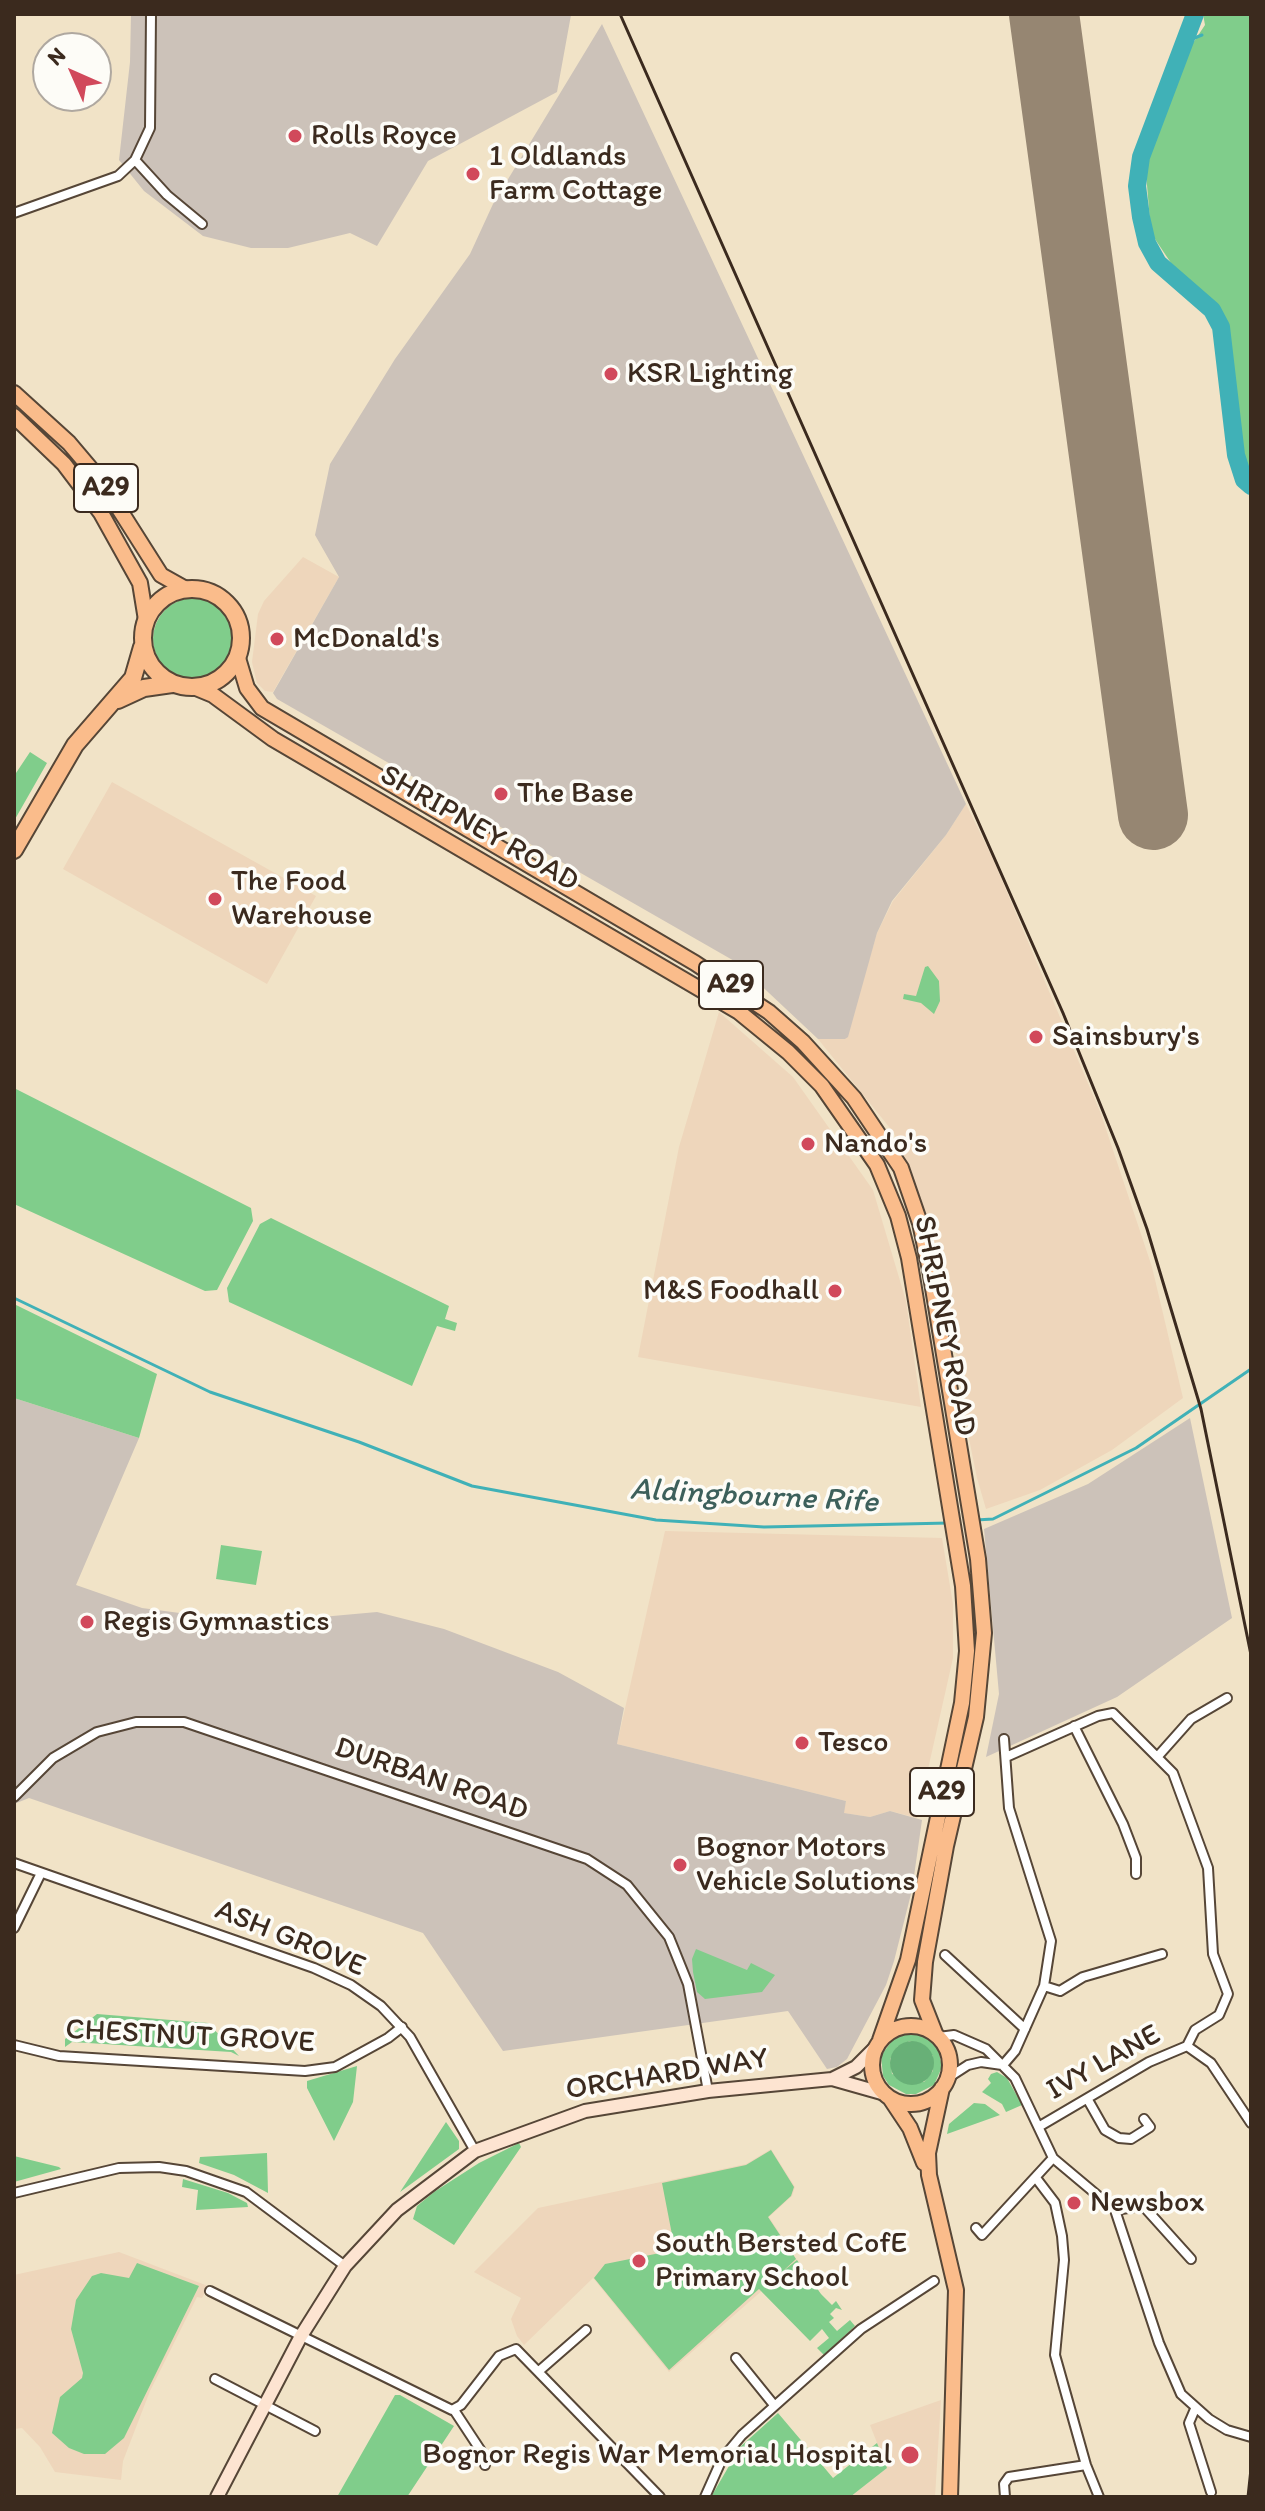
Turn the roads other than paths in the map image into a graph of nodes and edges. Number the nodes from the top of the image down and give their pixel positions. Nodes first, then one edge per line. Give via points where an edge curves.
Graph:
1 (151, 14) edge
2 (135, 160) junction
3 (14, 213) edge
4 (202, 224) dead end
5 (14, 393) edge
6 (14, 416) edge
7 (186, 589) junction
8 (146, 620) junction
9 (143, 645) junction
10 (238, 658) junction
11 (172, 684) junction
12 (196, 688) junction
13 (117, 700) junction
14 (14, 850) edge
15 (1227, 1698) dead end
16 (1074, 1726) junction
17 (1004, 1739) dead end
18 (1159, 1755) junction
19 (1006, 1757) junction
20 (14, 1797) edge
21 (14, 1863) edge
22 (41, 1873) junction
23 (1136, 1874) dead end
24 (14, 1928) edge
25 (1162, 1954) dead end
26 (945, 1955) dead end
27 (1044, 1986) junction
28 (402, 2027) junction
29 (1025, 2029) junction
30 (937, 2035) junction
31 (878, 2044) junction
32 (14, 2045) edge
33 (1187, 2046) junction
34 (1003, 2065) junction
35 (832, 2079) junction
36 (943, 2087) junction
37 (708, 2091) junction
38 (888, 2096) junction
39 (1088, 2100) junction
40 (1144, 2119) dead end
41 (1251, 2123) edge
42 (1040, 2126) junction
43 (475, 2151) junction
44 (1053, 2158) junction
45 (929, 2175) junction
46 (1036, 2178) junction
47 (14, 2193) edge
48 (1115, 2210) junction
49 (976, 2228) dead end
50 (1191, 2259) dead end
51 (345, 2266) junction
52 (934, 2281) dead end
53 (210, 2291) dead end
54 (586, 2330) dead end
55 (301, 2336) junction
56 (736, 2358) dead end
57 (539, 2371) junction
58 (215, 2379) dead end
59 (265, 2405) junction
60 (774, 2405) junction
61 (1195, 2409) junction
62 (454, 2410) junction
63 (315, 2431) dead end
64 (1248, 2437) edge
65 (485, 2465) dead end
66 (1086, 2465) junction
67 (1211, 2492) dead end
68 (217, 2497) edge
69 (660, 2497) edge
70 (705, 2497) edge
71 (950, 2497) edge
72 (1005, 2497) edge
73 (1099, 2497) edge

1 - 2 street via 150,128
2 - 3 street via 107,180
2 - 4 street
5 - 7 main road, A29 via 102,482 161,575
6 - 8 main road, A29 via 64,464 101,513 140,583
7 - 8 highway via 162,599
7 - 10 highway via 212,593 235,613 242,643
8 - 9 highway
9 - 11 highway via 158,675
9 - 13 highway via 133,678
10 - 12 highway via 221,679
10 - 30 main road, SHRIPNEY ROAD / A29 via 247,688 262,708 735,987 803,1042 888,1145 920,1223 970,1508 984,1633 983,1667 925,1962 922,2000
11 - 12 highway
11 - 13 highway
12 - 31 main road, SHRIPNEY ROAD / A29 via 273,739 712,994 822,1086 861,1138 898,1216 909,1258 967,1629 964,1691 908,1960
13 - 14 highway via 75,745
15 - 18 street via 1191,1719
16 - 18 street via 1113,1713
16 - 19 street
16 - 23 street via 1123,1824 1136,1858
17 - 19 street
18 - 33 street via 1179,1783 1208,1868 1213,1954 1228,1994 1219,2015 1195,2030
19 - 27 street via 1009,1808 1051,1941
20 - 37 street, DURBAN ROAD via 53,1758 97,1732 136,1722 184,1722 587,1859 627,1885 669,1937 688,1984
21 - 22 street, ASH GROVE
22 - 24 street
22 - 28 street, ASH GROVE via 314,1968 351,1985
25 - 27 street via 1083,1977 1060,1991
26 - 29 street
27 - 29 street
28 - 32 street, CHESTNUT GROVE via 335,2067 305,2071 59,2056
28 - 43 street, ASH GROVE
29 - 34 street
30 - 31 main road via 906,2026
30 - 34 street via 954,2035 986,2049
30 - 36 main road, SHRIPNEY ROAD via 950,2061
31 - 35 street via 856,2067
31 - 38 main road, SHRIPNEY ROAD via 873,2076
33 - 39 street, IVY LANE via 1149,2062
33 - 41 street, IVY LANE via 1211,2063
34 - 36 street via 968,2065
34 - 42 street via 1023,2090
35 - 37 street, ORCHARD WAY
35 - 38 street
36 - 38 main road via 924,2102 901,2103
36 - 45 main road, SHRIPNEY ROAD via 929,2140
37 - 43 street, ORCHARD WAY via 585,2111
38 - 45 main road, SHRIPNEY ROAD via 910,2128
39 - 40 street via 1105,2130 1119,2138 1131,2139 1150,2127
39 - 42 street, IVY LANE
42 - 44 street
43 - 51 street, ORCHARD WAY via 397,2210
44 - 46 street
44 - 48 street
45 - 71 main road, SHRIPNEY ROAD via 956,2290
46 - 49 street via 982,2235
46 - 66 street via 1055,2203 1062,2236 1055,2355
47 - 51 street via 119,2168 186,2171 246,2192
48 - 50 street via 1146,2209
48 - 61 street via 1165,2357 1181,2394
51 - 55 street, ORCHARD WAY
52 - 60 street via 861,2329
53 - 55 street
54 - 57 street
55 - 59 street, ORCHARD WAY
55 - 62 street
56 - 60 street
57 - 62 street via 516,2349 505,2351
57 - 69 street
58 - 59 street
59 - 63 street
59 - 68 street, ORCHARD WAY
60 - 70 street via 722,2459
61 - 64 street
61 - 67 street via 1189,2423
62 - 65 street
66 - 72 street via 1009,2477
66 - 73 street

